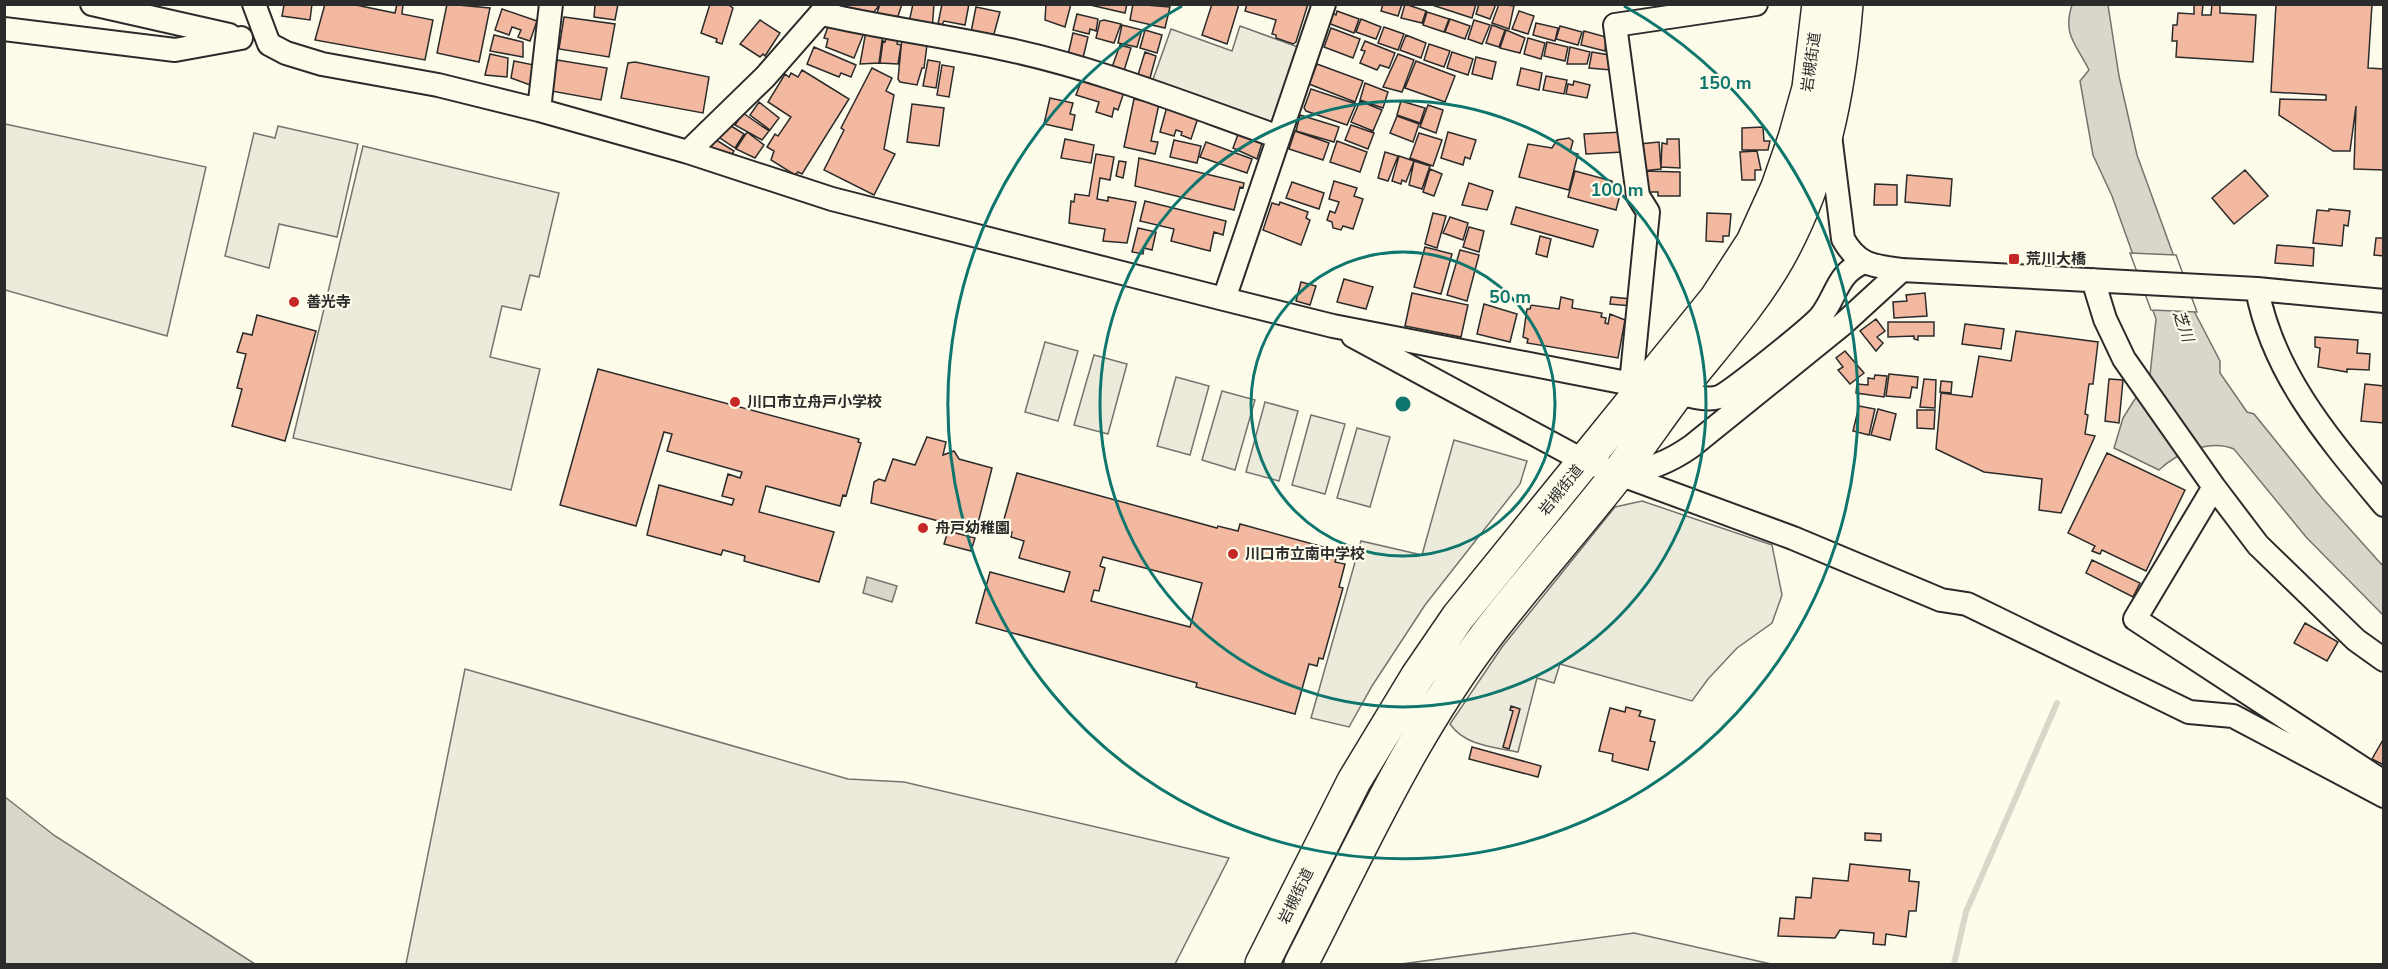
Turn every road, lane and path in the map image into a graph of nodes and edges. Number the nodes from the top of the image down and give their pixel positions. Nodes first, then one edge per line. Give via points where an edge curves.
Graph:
1 (92, 4) edge
2 (254, 4) edge
3 (551, 4) edge
4 (1324, 4) edge
5 (1756, 4) edge
6 (1819, 4) edge
7 (1846, 4) edge
8 (825, 9) edge
9 (4, 29) edge
10 (241, 38) junction
11 (269, 44) junction
12 (539, 110) junction
13 (1829, 129) junction
14 (1279, 137) junction
15 (688, 152) junction
16 (1862, 262) junction
17 (1902, 270) junction
18 (2102, 280) junction
19 (2257, 289) junction
20 (1224, 299) junction
21 (2384, 302) edge
22 (1333, 326) junction
23 (1691, 396) dead end
24 (1584, 461) junction
25 (1618, 474) junction
26 (2214, 487) junction
27 (2384, 505) edge
28 (2384, 660) edge
29 (2384, 782) edge
30 (2384, 796) edge
31 (1262, 964) edge
32 (1301, 964) edge

1 - 10 street
2 - 11 street
3 - 12 street
4 - 14 street
5 - 22 street via 1615,25 1638,196 1648,212 1634,384
6 - 24 highway, 岩槻街道 via 1809,88 1796,138 1753,242 1716,299
7 - 13 highway, 岩槻街道
8 - 14 street via 873,26 1011,50 1155,93
8 - 15 street via 765,77
9 - 10 street via 175,50
10 - 11 street
11 - 12 street via 322,64 438,85
12 - 15 street
13 - 16 street via 1843,239
13 - 25 highway, 岩槻街道 via 1806,195 1778,257 1739,316
14 - 20 street
15 - 20 street via 832,199
16 - 17 street
16 - 23 street via 1848,269 1819,319 1738,384 1719,396
17 - 18 street
17 - 25 street via 1843,324 1670,462 1646,471
18 - 19 street
18 - 26 street via 2104,319 2124,359
19 - 21 street
19 - 27 street via 2268,333 2299,394 2327,436
20 - 22 street
22 - 24 street
24 - 25 street
24 - 31 highway, 岩槻街道 via 1458,617 1417,677 1354,781
25 - 30 street via 1793,538 1941,600 1967,604 2189,712 2233,716
25 - 32 highway, 岩槻街道 via 1485,637 1447,693 1386,797
26 - 28 street via 2258,545 2356,640
26 - 29 street via 2135,619

